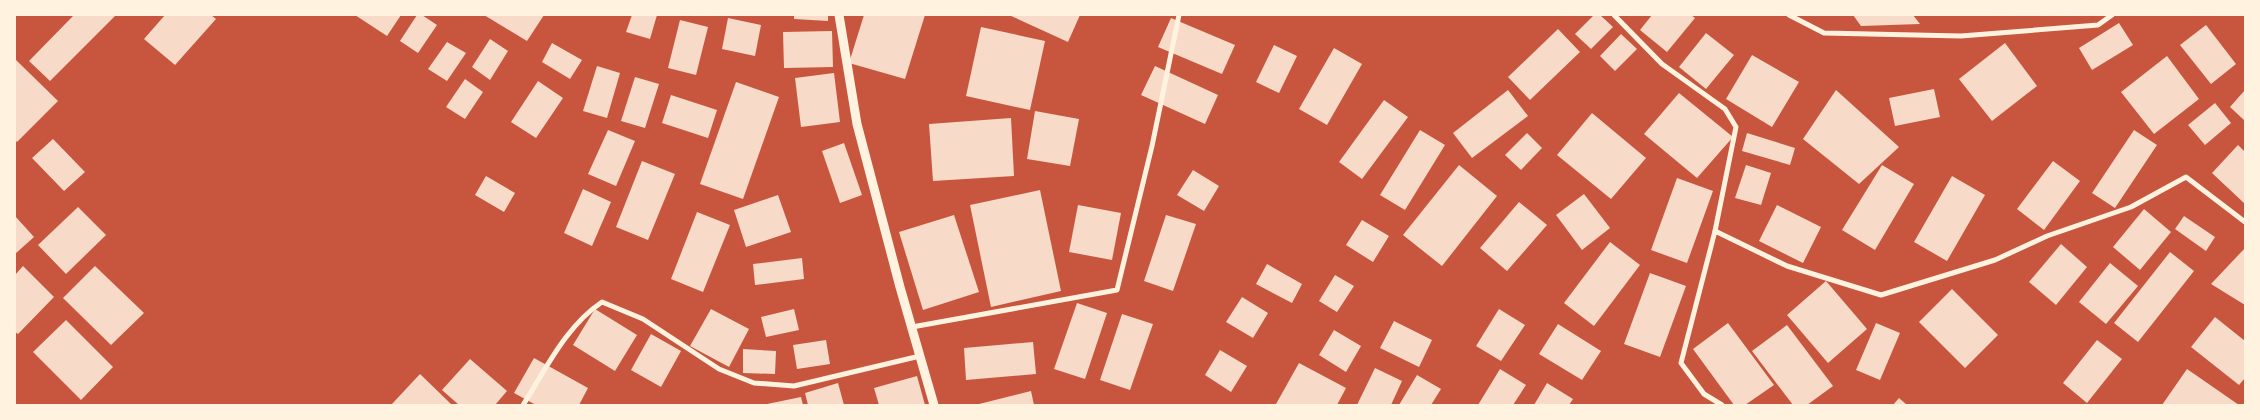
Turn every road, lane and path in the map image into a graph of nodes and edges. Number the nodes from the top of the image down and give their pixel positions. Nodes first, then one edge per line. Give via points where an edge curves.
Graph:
1 (839, 15) edge
2 (1179, 15) edge
3 (1614, 15) edge
4 (1789, 15) edge
5 (2112, 15) edge
6 (2245, 222) edge
7 (1715, 231) junction
8 (912, 327) junction
9 (920, 356) junction
10 (523, 405) edge
11 (934, 405) edge
12 (1722, 405) edge

1 - 8 street via 857,124
2 - 8 street via 1117,290
3 - 7 street via 1662,64 1725,109 1736,126
4 - 5 street via 1824,34 1961,36 2098,25
6 - 7 street via 2186,177 2131,207 2047,236 1995,260 1881,295 1787,266
7 - 12 street via 1682,363 1704,394
8 - 9 street
9 - 10 street via 794,386 754,383 719,369 644,319 602,302 570,331
9 - 11 street

